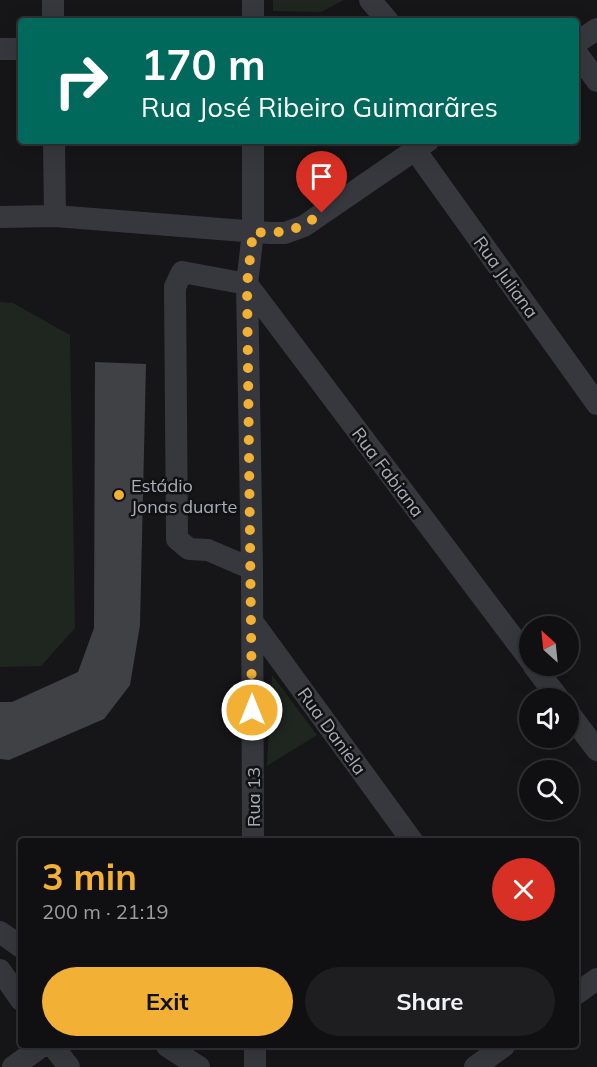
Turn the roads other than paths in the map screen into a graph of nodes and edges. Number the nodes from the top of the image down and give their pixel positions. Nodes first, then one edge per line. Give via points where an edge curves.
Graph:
1 (53, 0) edge
2 (253, 0) edge
3 (370, 0) edge
4 (53, 18) edge
5 (253, 18) edge
6 (385, 18) edge
7 (597, 29) edge
8 (579, 41) edge
9 (0, 49) edge
10 (18, 49) edge
11 (579, 56) edge
12 (597, 81) edge
13 (54, 144) edge
14 (253, 144) edge
15 (422, 145) edge
16 (55, 216) junction
17 (0, 217) edge
18 (253, 232) junction
19 (247, 284) junction
20 (597, 404) edge
21 (252, 569) junction
22 (252, 621) junction
23 (519, 645) edge
24 (542, 676) edge
25 (551, 688) edge
26 (579, 726) edge
27 (597, 750) edge
28 (254, 838) edge
29 (410, 838) edge
30 (0, 932) edge
31 (18, 945) edge
32 (0, 970) edge
33 (18, 996) edge
34 (39, 1048) edge
35 (55, 1048) edge
36 (170, 1048) edge
37 (255, 1048) edge
38 (501, 1048) edge
39 (13, 1067) edge
40 (69, 1067) edge
41 (199, 1067) edge
42 (255, 1067) edge
43 (475, 1067) edge

1 - 4 street
2 - 5 street
3 - 6 street
7 - 8 street
9 - 10 street
11 - 12 street
13 - 16 street
14 - 18 street, Rua 13
15 - 18 street via 304,226 285,233
15 - 20 street, Rua Juliana
16 - 17 street
16 - 18 street
18 - 19 street, Rua 13
19 - 21 street, Rua 13
19 - 21 street via 182,272 176,287 177,539 189,549 208,549
19 - 23 street, Rua Fabiana
21 - 22 street, Rua 13
22 - 28 street, Rua 13
22 - 29 street, Rua Daniela
24 - 25 street
26 - 27 street
30 - 31 street
32 - 33 street
34 - 39 street
35 - 40 street
36 - 41 street
37 - 42 street
38 - 43 street

